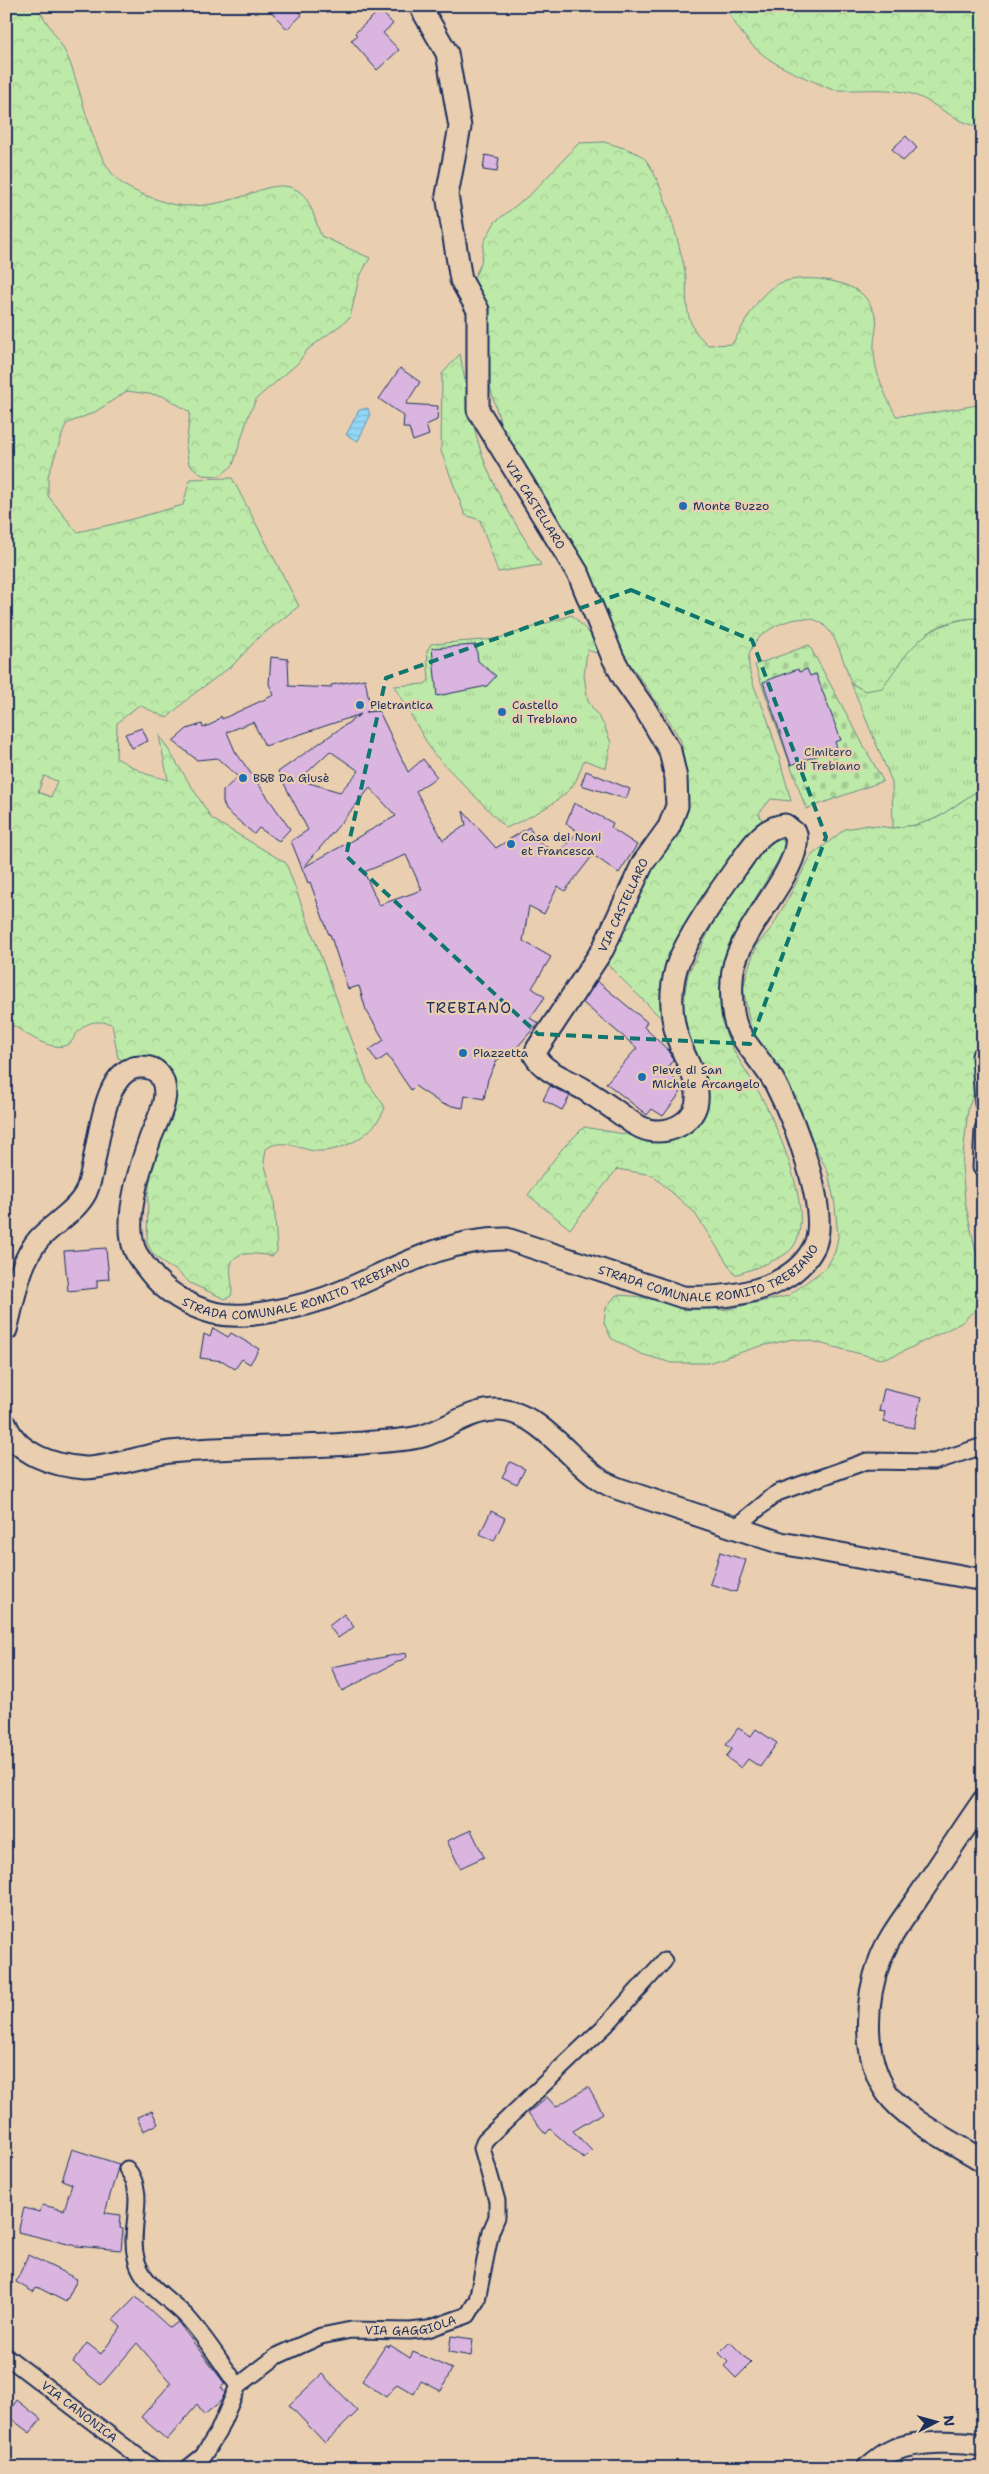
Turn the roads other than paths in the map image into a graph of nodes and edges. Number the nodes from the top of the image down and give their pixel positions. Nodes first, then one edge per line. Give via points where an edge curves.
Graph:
1 (420, 6) edge
2 (586, 976) joint
3 (983, 1054) edge
4 (983, 1104) edge
5 (983, 1129) edge
6 (981, 1168) dead end
7 (6, 1330) edge
8 (6, 1425) edge
9 (983, 1446) edge
10 (735, 1528) junction
11 (983, 1580) edge
12 (983, 1801) edge
13 (664, 1961) dead end
14 (983, 2161) edge
15 (126, 2169) dead end
16 (6, 2356) edge
17 (238, 2386) junction
18 (983, 2445) edge
19 (153, 2468) edge
20 (188, 2468) edge
21 (868, 2468) edge

1 - 2 street, VIA CASTELLARO via 447,53 460,127 447,195 461,280 478,310 478,410 579,576 622,674 670,751 676,778 676,806 669,827 643,863 603,949
2 - 7 street, STRADA COMUNALE ROMITO TREBIANO via 537,1049 535,1056 538,1061 635,1125 665,1131 681,1126 697,1106 698,1094 672,1014 676,968 730,876 754,844 776,826 785,825 796,834 796,850 739,950 732,975 732,1000 738,1031 776,1084 807,1161 816,1200 818,1227 814,1246 804,1261 777,1282 710,1298 683,1297 507,1239 483,1239 428,1252 338,1294 289,1308 244,1316 213,1313 167,1290 155,1279 133,1245 131,1217 142,1166 166,1091 158,1072 138,1067 120,1076 109,1095 93,1174 84,1196 38,1240 23,1267
3 - 4 street via 980,1056
5 - 6 street
8 - 10 street via 21,1446 38,1457 86,1468 169,1452 338,1445 423,1436 475,1413 498,1410 530,1421 610,1485
9 - 10 street via 934,1462 867,1461 777,1493
10 - 11 street via 804,1548
12 - 14 street via 894,1933 880,1960 870,2012 870,2044 877,2074 887,2094 906,2113
13 - 17 street, VIA GAGGIOLA via 607,2024 485,2140 482,2148 497,2201 497,2217 491,2231 478,2300 468,2315 428,2329 351,2330 321,2336 277,2356
15 - 17 street via 134,2178 138,2191 134,2235 136,2258 145,2279 186,2316
16 - 19 street, VIA CANONICA
17 - 20 street, VIA GAGGIOLA via 218,2432 203,2456
18 - 21 street via 967,2442 917,2444 894,2450

